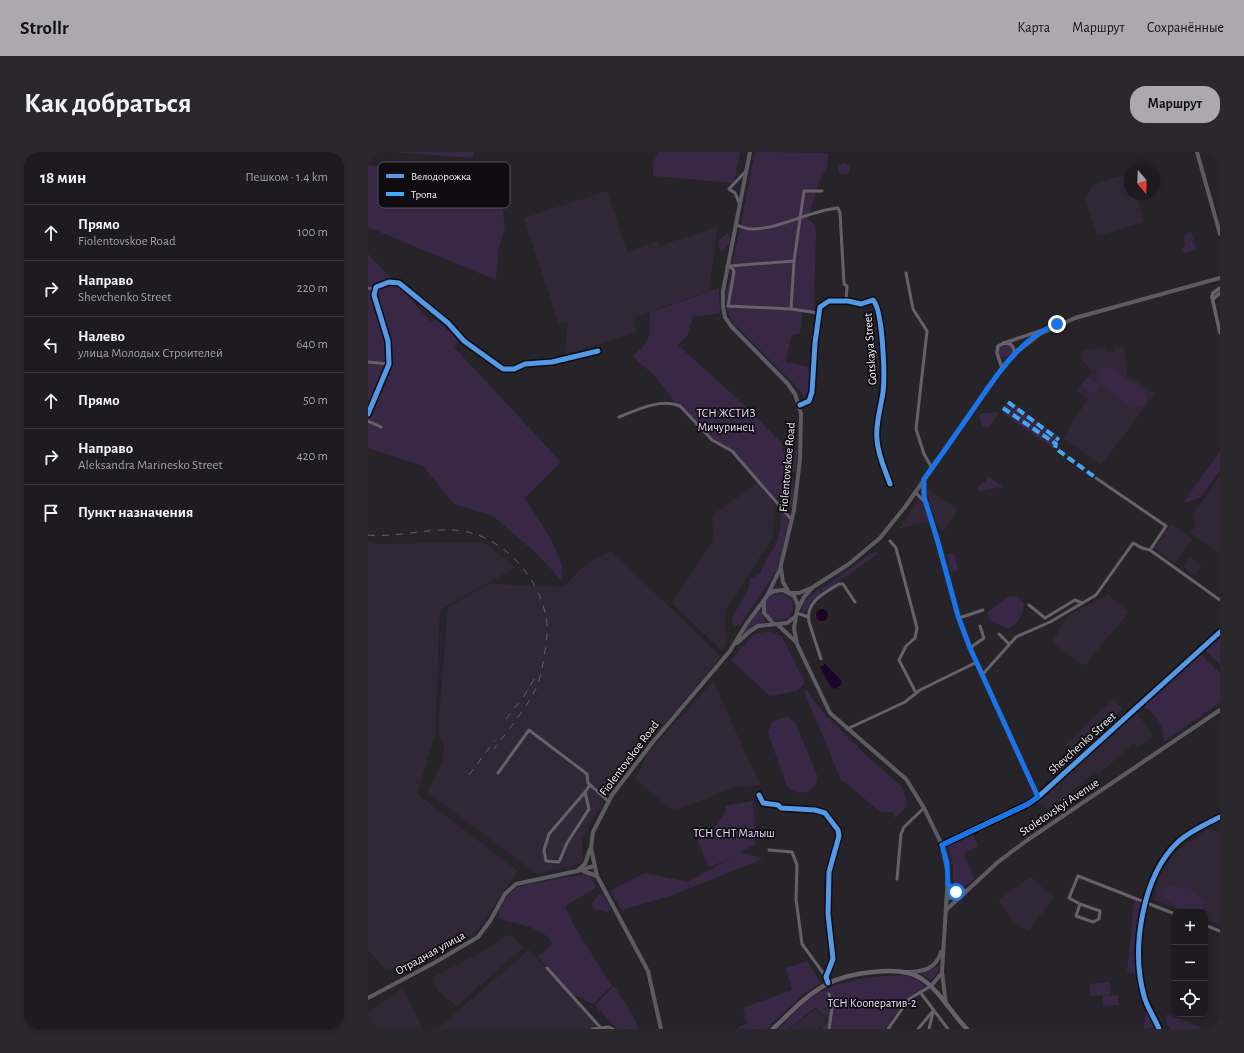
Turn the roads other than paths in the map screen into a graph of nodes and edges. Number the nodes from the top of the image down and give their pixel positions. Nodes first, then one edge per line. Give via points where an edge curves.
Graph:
1 (750, 152) edge
2 (1197, 152) edge
3 (747, 170) junction
4 (822, 191) dead end
5 (740, 205) junction
6 (800, 218) junction
7 (736, 225) junction
8 (1220, 234) edge
9 (794, 261) junction
10 (727, 266) junction
11 (906, 273) dead end
12 (1220, 278) edge
13 (368, 288) edge
14 (376, 288) junction
15 (1220, 288) edge
16 (1220, 293) edge
17 (1213, 299) junction
18 (846, 300) junction
19 (791, 309) junction
20 (819, 313) junction
21 (1055, 326) junction
22 (1220, 333) edge
23 (1004, 343) junction
24 (598, 351) dead end
25 (1015, 355) junction
26 (1000, 360) junction
27 (368, 362) edge
28 (389, 364) junction
29 (1006, 364) junction
30 (1002, 368) junction
31 (800, 405) junction
32 (368, 414) edge
33 (619, 416) dead end
34 (368, 421) edge
35 (381, 427) dead end
36 (932, 468) junction
37 (1096, 478) dead end
38 (924, 479) junction
39 (890, 484) dead end
40 (915, 492) junction
41 (926, 503) junction
42 (792, 521) junction
43 (890, 541) dead end
44 (1150, 550) junction
45 (780, 569) junction
46 (813, 587) junction
47 (789, 592) junction
48 (766, 598) junction
49 (1220, 600) edge
50 (855, 602) dead end
51 (1082, 603) junction
52 (1029, 605) dead end
53 (982, 610) dead end
54 (797, 611) junction
55 (808, 616) junction
56 (959, 618) junction
57 (776, 624) junction
58 (980, 626) dead end
59 (1220, 632) edge
60 (999, 634) dead end
61 (798, 644) junction
62 (1009, 644) junction
63 (970, 648) junction
64 (731, 650) junction
65 (821, 659) dead end
66 (976, 662) junction
67 (983, 674) junction
68 (916, 693) junction
69 (1220, 710) edge
70 (848, 729) junction
71 (498, 773) dead end
72 (590, 785) junction
73 (585, 792) junction
74 (760, 795) dead end
75 (1038, 797) junction
76 (608, 800) junction
77 (924, 808) junction
78 (1220, 817) edge
79 (942, 845) junction
80 (591, 848) junction
81 (769, 850) dead end
82 (594, 866) junction
83 (577, 871) junction
84 (597, 876) junction
85 (897, 879) dead end
86 (948, 884) junction
87 (966, 891) junction
88 (947, 899) junction
89 (1146, 902) junction
90 (1080, 904) junction
91 (946, 910) junction
92 (1172, 913) edge
93 (1208, 926) edge
94 (1220, 931) edge
95 (943, 946) junction
96 (548, 968) dead end
97 (907, 972) junction
98 (942, 972) junction
99 (826, 977) junction
100 (828, 983) junction
101 (834, 983) junction
102 (931, 986) junction
103 (920, 992) junction
104 (829, 994) dead end
105 (368, 998) edge
106 (805, 998) junction
107 (946, 1005) junction
108 (933, 1011) junction
109 (600, 1027) junction
110 (592, 1029) edge
111 (613, 1029) edge
112 (661, 1029) edge
113 (773, 1029) edge
114 (829, 1029) edge
115 (888, 1029) edge
116 (918, 1029) edge
117 (929, 1029) edge
118 (948, 1029) edge
119 (967, 1029) edge
120 (1159, 1029) edge

1 - 3 main road, Fiolentovskoe Road
2 - 8 main road
3 - 5 main road, Fiolentovskoe Road
3 - 5 street via 729,189 735,194
4 - 6 street via 804,191
5 - 7 main road, Fiolentovskoe Road
6 - 7 street via 766,228 750,229
6 - 9 street
6 - 18 street via 838,208 844,284 847,286
7 - 10 main road, Fiolentovskoe Road
9 - 10 street
9 - 19 street
10 - 19 street via 734,272 728,306
10 - 31 main road, Fiolentovskoe Road via 722,298 725,317 739,335 788,384
11 - 36 street via 913,309 927,331 916,429 924,454
12 - 21 main road via 1098,311
13 - 14 street
14 - 24 street via 389,282 399,283 448,323 464,341 503,369 552,362
14 - 28 street via 374,295 388,340
15 - 17 street via 1213,293
16 - 17 street
17 - 22 street
18 - 20 street, Gotskaya Street via 829,301
18 - 39 street, Gotskaya Street via 861,304 873,300 877,304 882,331 884,379 877,440
19 - 20 street
20 - 31 street via 812,392 809,401
21 - 23 street
21 - 25 main road via 1040,334
23 - 25 street via 1012,346
23 - 26 street via 997,348
25 - 29 main road
26 - 29 street
26 - 30 street
27 - 28 street
28 - 32 street
29 - 30 main road
30 - 36 main road
31 - 42 main road, Fiolentovskoe Road via 800,459
33 - 42 street via 654,405 674,403 680,406 712,440 732,452 789,514
34 - 35 street
36 - 38 main road
37 - 44 street via 1166,526
38 - 40 main road
38 - 41 street
40 - 41 street
40 - 46 main road via 880,538 849,564
41 - 56 street
42 - 45 main road, Fiolentovskoe Road
43 - 68 street via 896,548 917,628 915,638 906,646 899,660
44 - 49 street
44 - 51 street via 1133,543 1096,595
45 - 47 main road
45 - 48 main road, Fiolentovskoe Road
46 - 47 main road via 798,593
46 - 54 main road
47 - 48 main road via 774,590
47 - 54 main road via 797,600
48 - 57 main road via 764,614
48 - 64 main road, Fiolentovskoe Road via 754,612
50 - 55 street via 843,584 839,584 810,605
51 - 52 street via 1075,600 1045,618
51 - 62 street via 1050,622 1016,637
53 - 56 street
54 - 55 street
54 - 57 main road, Fiolentovskoe Road via 787,623
54 - 61 main road via 794,628
55 - 65 street
56 - 63 street
57 - 61 main road
57 - 64 main road, Fiolentovskoe Road via 753,628
58 - 63 street via 984,638
59 - 75 street, Shevchenko Street
60 - 62 street
61 - 70 main road via 830,713
62 - 67 street
63 - 66 street
64 - 76 main road, Fiolentovskoe Road via 652,743
66 - 67 street
66 - 68 street
67 - 75 street
68 - 70 street via 905,702
69 - 87 main road, Stoletovskyi Avenue via 1026,841
70 - 77 main road via 902,774
71 - 72 street via 529,730 587,774
72 - 73 street
72 - 76 street
73 - 73 street via 589,809 567,843 559,862 546,861 544,850 549,834
74 - 99 street via 763,803 778,805 781,808 825,813 838,830 839,836 829,872 828,895 833,959
75 - 79 street, Shevchenko Street
76 - 80 main road, Fiolentovskoe Road via 593,832
77 - 79 main road
77 - 85 street via 904,827 901,834
78 - 89 street via 1178,842 1159,868
79 - 86 main road via 947,863
80 - 82 main road, Fiolentovskoe Road
80 - 83 main road via 585,864
81 - 99 street via 792,852 797,866 796,899 802,944
82 - 83 main road, Отрадная улица
82 - 84 main road, Fiolentovskoe Road
83 - 84 main road via 586,870
83 - 105 main road, Отрадная улица via 516,884 505,894 478,937 469,944
84 - 112 main road, Fiolentovskoe Road via 648,971
86 - 87 main road via 956,892
86 - 88 main road
87 - 88 main road
87 - 91 main road, Stoletovskyi Avenue
88 - 91 main road
89 - 90 street via 1078,876 1069,898
89 - 92 street
89 - 120 street via 1139,942 1142,988
90 - 90 street via 1100,911 1099,919 1093,922 1076,916
91 - 95 main road
93 - 94 street
95 - 97 main road via 940,958 932,966 920,972
95 - 98 main road
96 - 109 street
97 - 101 main road via 881,972
97 - 102 main road via 922,978
98 - 102 main road
98 - 107 main road
99 - 100 street
100 - 101 main road
100 - 106 main road
101 - 102 main road via 857,977 898,972
101 - 106 main road
102 - 103 street
102 - 107 main road
103 - 108 street
103 - 115 street via 909,999
104 - 114 street via 832,1008
106 - 113 main road
107 - 119 main road
108 - 116 street
108 - 117 street
108 - 118 street
109 - 110 street
109 - 111 street

